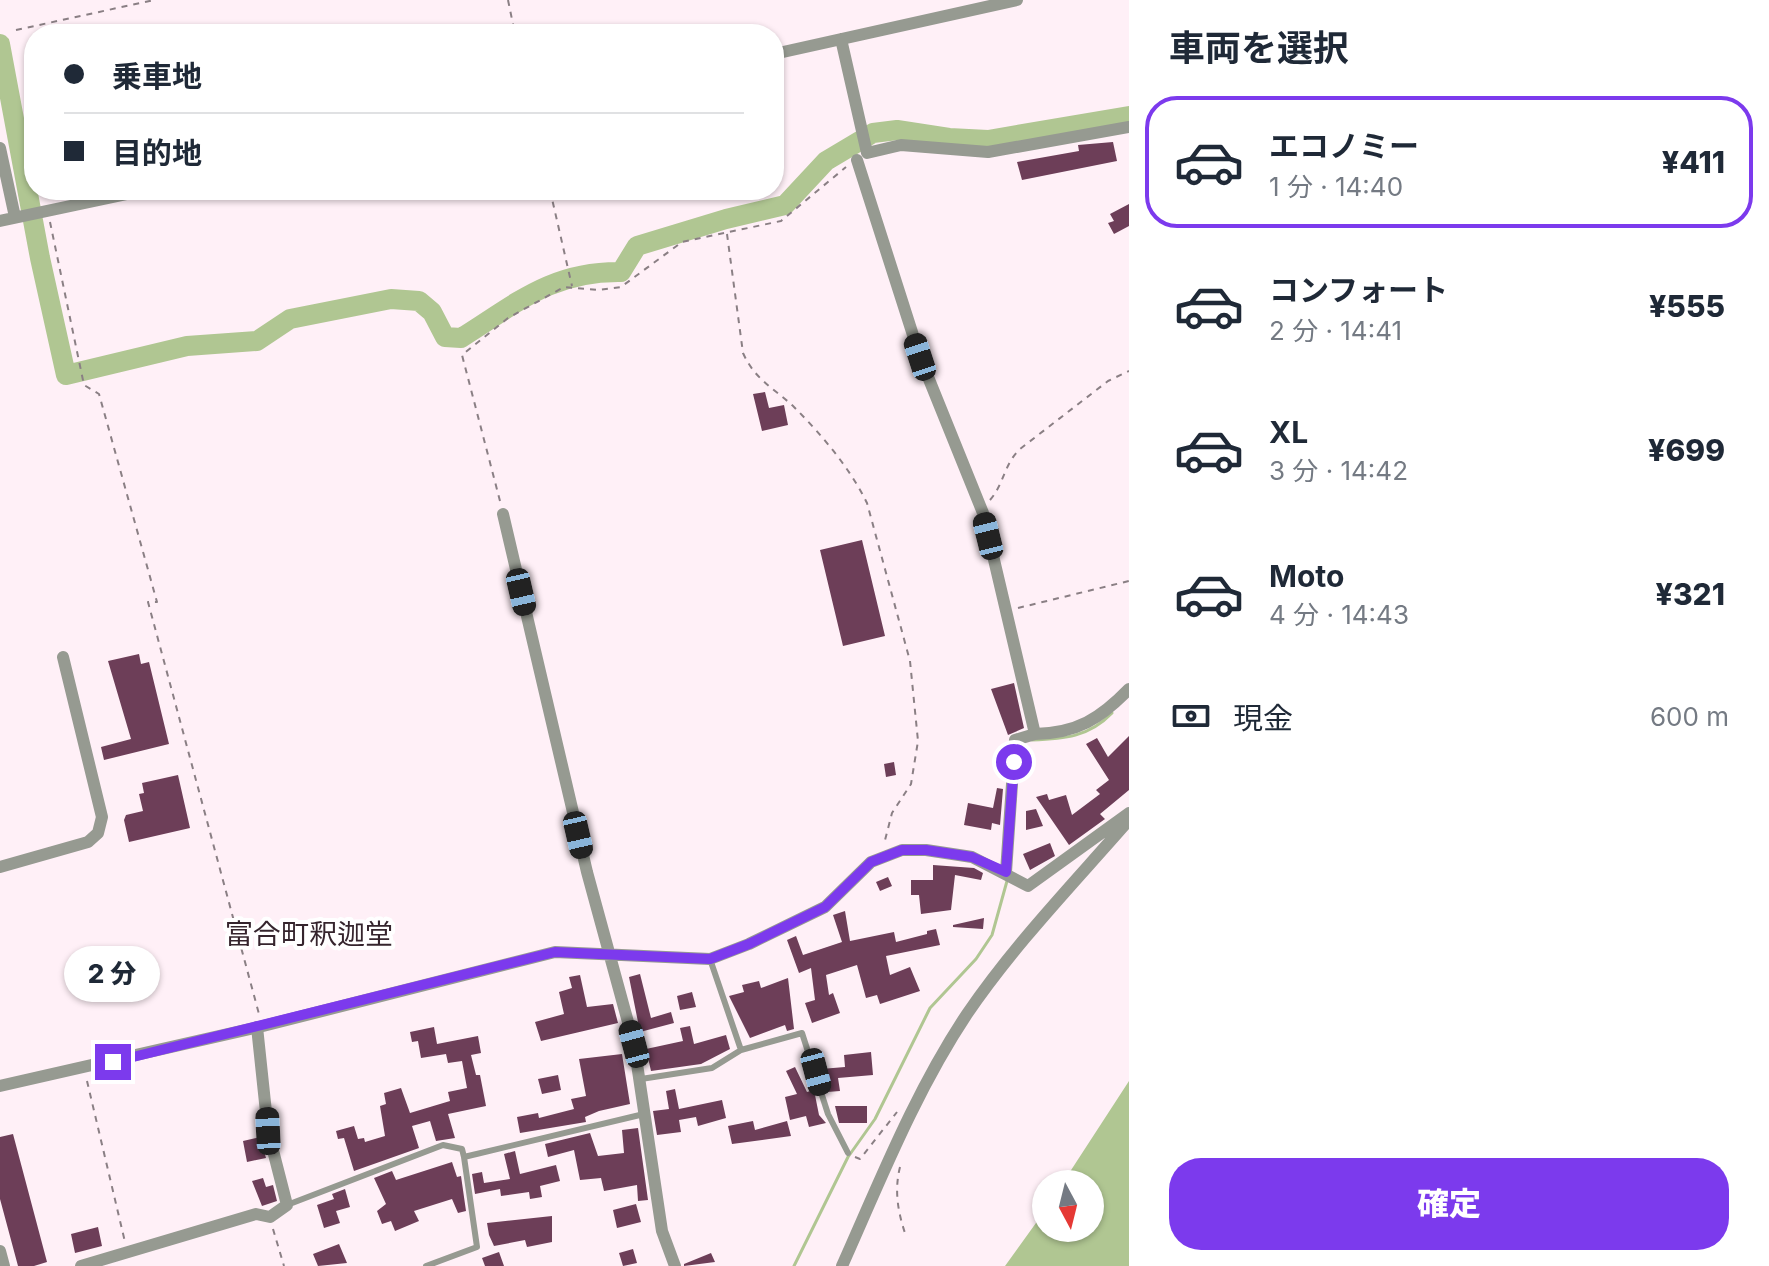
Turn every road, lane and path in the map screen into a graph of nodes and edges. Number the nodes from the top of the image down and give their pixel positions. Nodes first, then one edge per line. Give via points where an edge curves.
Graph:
1 (154, 0) edge
2 (508, 0) edge
3 (1017, 0) edge
4 (44, 24) edge
5 (513, 24) edge
6 (24, 28) edge
7 (16, 30) dead end
8 (841, 39) junction
9 (784, 52) edge
10 (1129, 127) edge
11 (0, 148) edge
12 (862, 157) junction
13 (96, 200) edge
14 (552, 200) edge
15 (47, 210) junction
16 (15, 217) junction
17 (0, 221) edge
18 (727, 234) junction
19 (572, 287) junction
20 (1129, 371) edge
21 (982, 510) junction
22 (503, 514) joint
23 (1129, 581) edge
24 (1006, 611) junction
25 (63, 657) dead end
26 (1129, 689) edge
27 (1035, 734) junction
28 (1129, 813) edge
29 (1129, 820) edge
30 (884, 859) junction
31 (0, 867) edge
32 (1009, 874) junction
33 (610, 954) junction
34 (710, 959) junction
35 (260, 1027) junction
36 (741, 1050) junction
37 (84, 1069) junction
38 (641, 1079) junction
39 (0, 1086) edge
40 (904, 1102) dead end
41 (644, 1114) junction
42 (851, 1155) joint
43 (903, 1155) dead end
44 (464, 1157) junction
45 (287, 1205) junction
46 (270, 1217) junction
47 (906, 1236) dead end
48 (0, 1251) edge
49 (127, 1251) junction
50 (4, 1266) edge
51 (81, 1266) edge
52 (284, 1266) edge
53 (426, 1266) edge
54 (675, 1266) edge
55 (842, 1266) edge

1 - 4 path
2 - 5 path
3 - 8 street
6 - 7 path
8 - 9 street
8 - 12 street
10 - 12 street via 988,152 901,145
11 - 16 street
12 - 18 path via 781,221
12 - 21 street via 920,357
13 - 15 street
14 - 19 path
15 - 16 street
15 - 35 path via 84,385 99,394 157,602 148,602
16 - 17 street
18 - 19 path via 682,242 621,287
18 - 30 path via 743,353 764,385 793,406 857,483 910,661 918,741 911,784 892,813
19 - 22 path via 508,318 462,355
20 - 21 path via 1108,381 1020,449
21 - 24 street
22 - 33 street
23 - 24 path
24 - 27 street
25 - 31 street via 102,817 98,833 88,842
26 - 27 street via 1095,727
27 - 32 street via 1015,740 1018,784
28 - 32 street via 1036,882 1028,886
29 - 55 street via 967,1014 934,1067
30 - 32 street via 902,850 926,850 972,857
30 - 34 street via 871,862 825,907
33 - 34 street
33 - 35 street via 555,952
33 - 38 street
34 - 36 lane
35 - 37 street
35 - 45 street via 268,1131
36 - 38 lane via 712,1068
36 - 42 lane via 802,1033 828,1114
37 - 39 street
37 - 49 path
38 - 41 street
40 - 42 path via 860,1159
41 - 44 lane
41 - 54 street via 663,1233
43 - 47 path via 896,1183
44 - 45 lane via 462,1149 443,1145
44 - 53 lane via 477,1247
45 - 46 street
46 - 49 street via 256,1214
46 - 52 path
48 - 50 street
49 - 51 street

